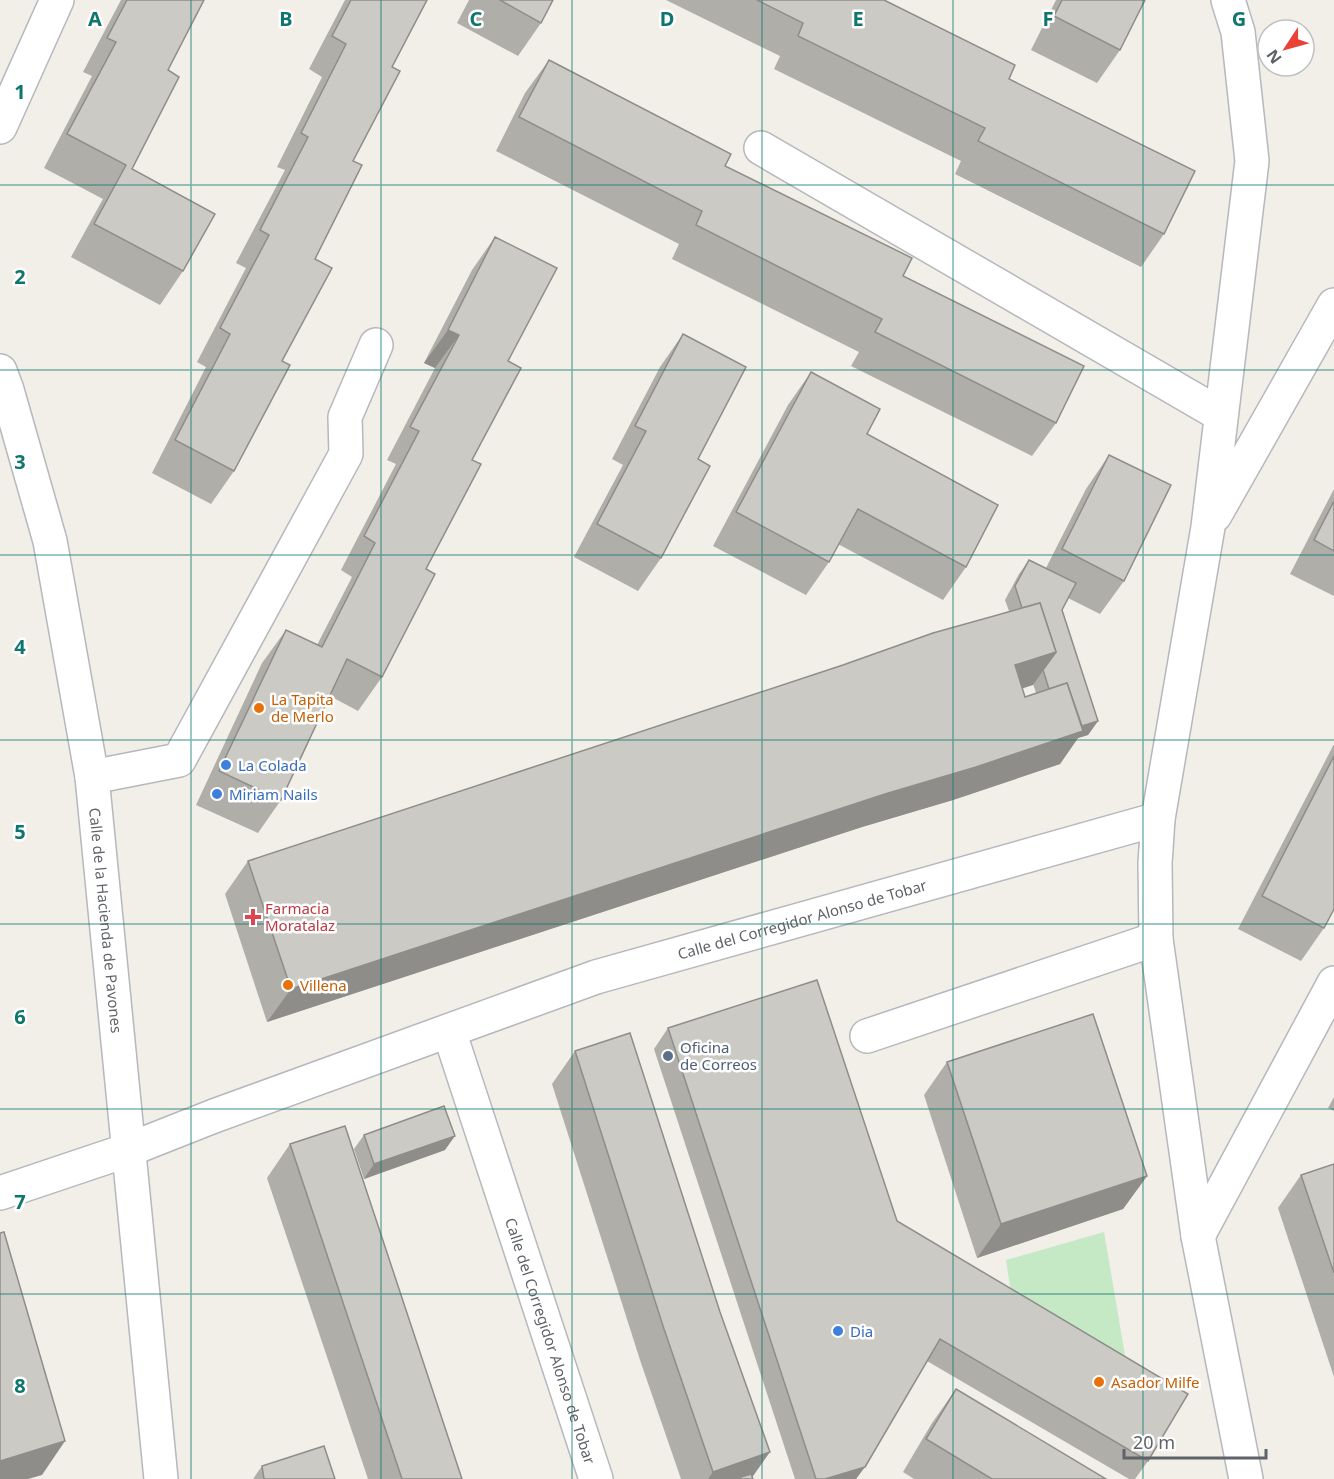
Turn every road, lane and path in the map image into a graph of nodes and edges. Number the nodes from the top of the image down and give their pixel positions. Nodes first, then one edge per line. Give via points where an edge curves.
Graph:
1 (57, 0) edge
2 (1228, 0) edge
3 (0, 127) edge
4 (761, 148) dead end
5 (1334, 305) edge
6 (376, 345) dead end
7 (0, 371) edge
8 (1221, 415) junction
9 (1208, 527) junction
10 (92, 777) junction
11 (1158, 819) junction
12 (1155, 939) junction
13 (1334, 983) edge
14 (449, 1031) junction
15 (867, 1036) dead end
16 (128, 1150) junction
17 (0, 1193) edge
18 (1198, 1236) junction
19 (161, 1479) edge
20 (596, 1479) edge
21 (1246, 1479) edge

1 - 3 street
2 - 8 street via 1238,32 1252,161
4 - 8 street
5 - 9 street
6 - 10 street via 345,417 346,454 179,760
7 - 10 street, Calle de la Hacienda de Pavones via 50,542
8 - 9 street
9 - 11 street
10 - 16 street, Calle de la Hacienda de Pavones
11 - 12 street
11 - 14 street, Calle del Corregidor Alonso de Tobar via 596,977
12 - 15 street
12 - 18 street
13 - 18 street
14 - 16 street, Calle del Corregidor Alonso de Tobar
14 - 20 street, Calle del Corregidor Alonso de Tobar
16 - 17 street, Calle del Corregidor Alonso de Tobar
16 - 19 street, Calle de la Hacienda de Pavones
18 - 21 street

